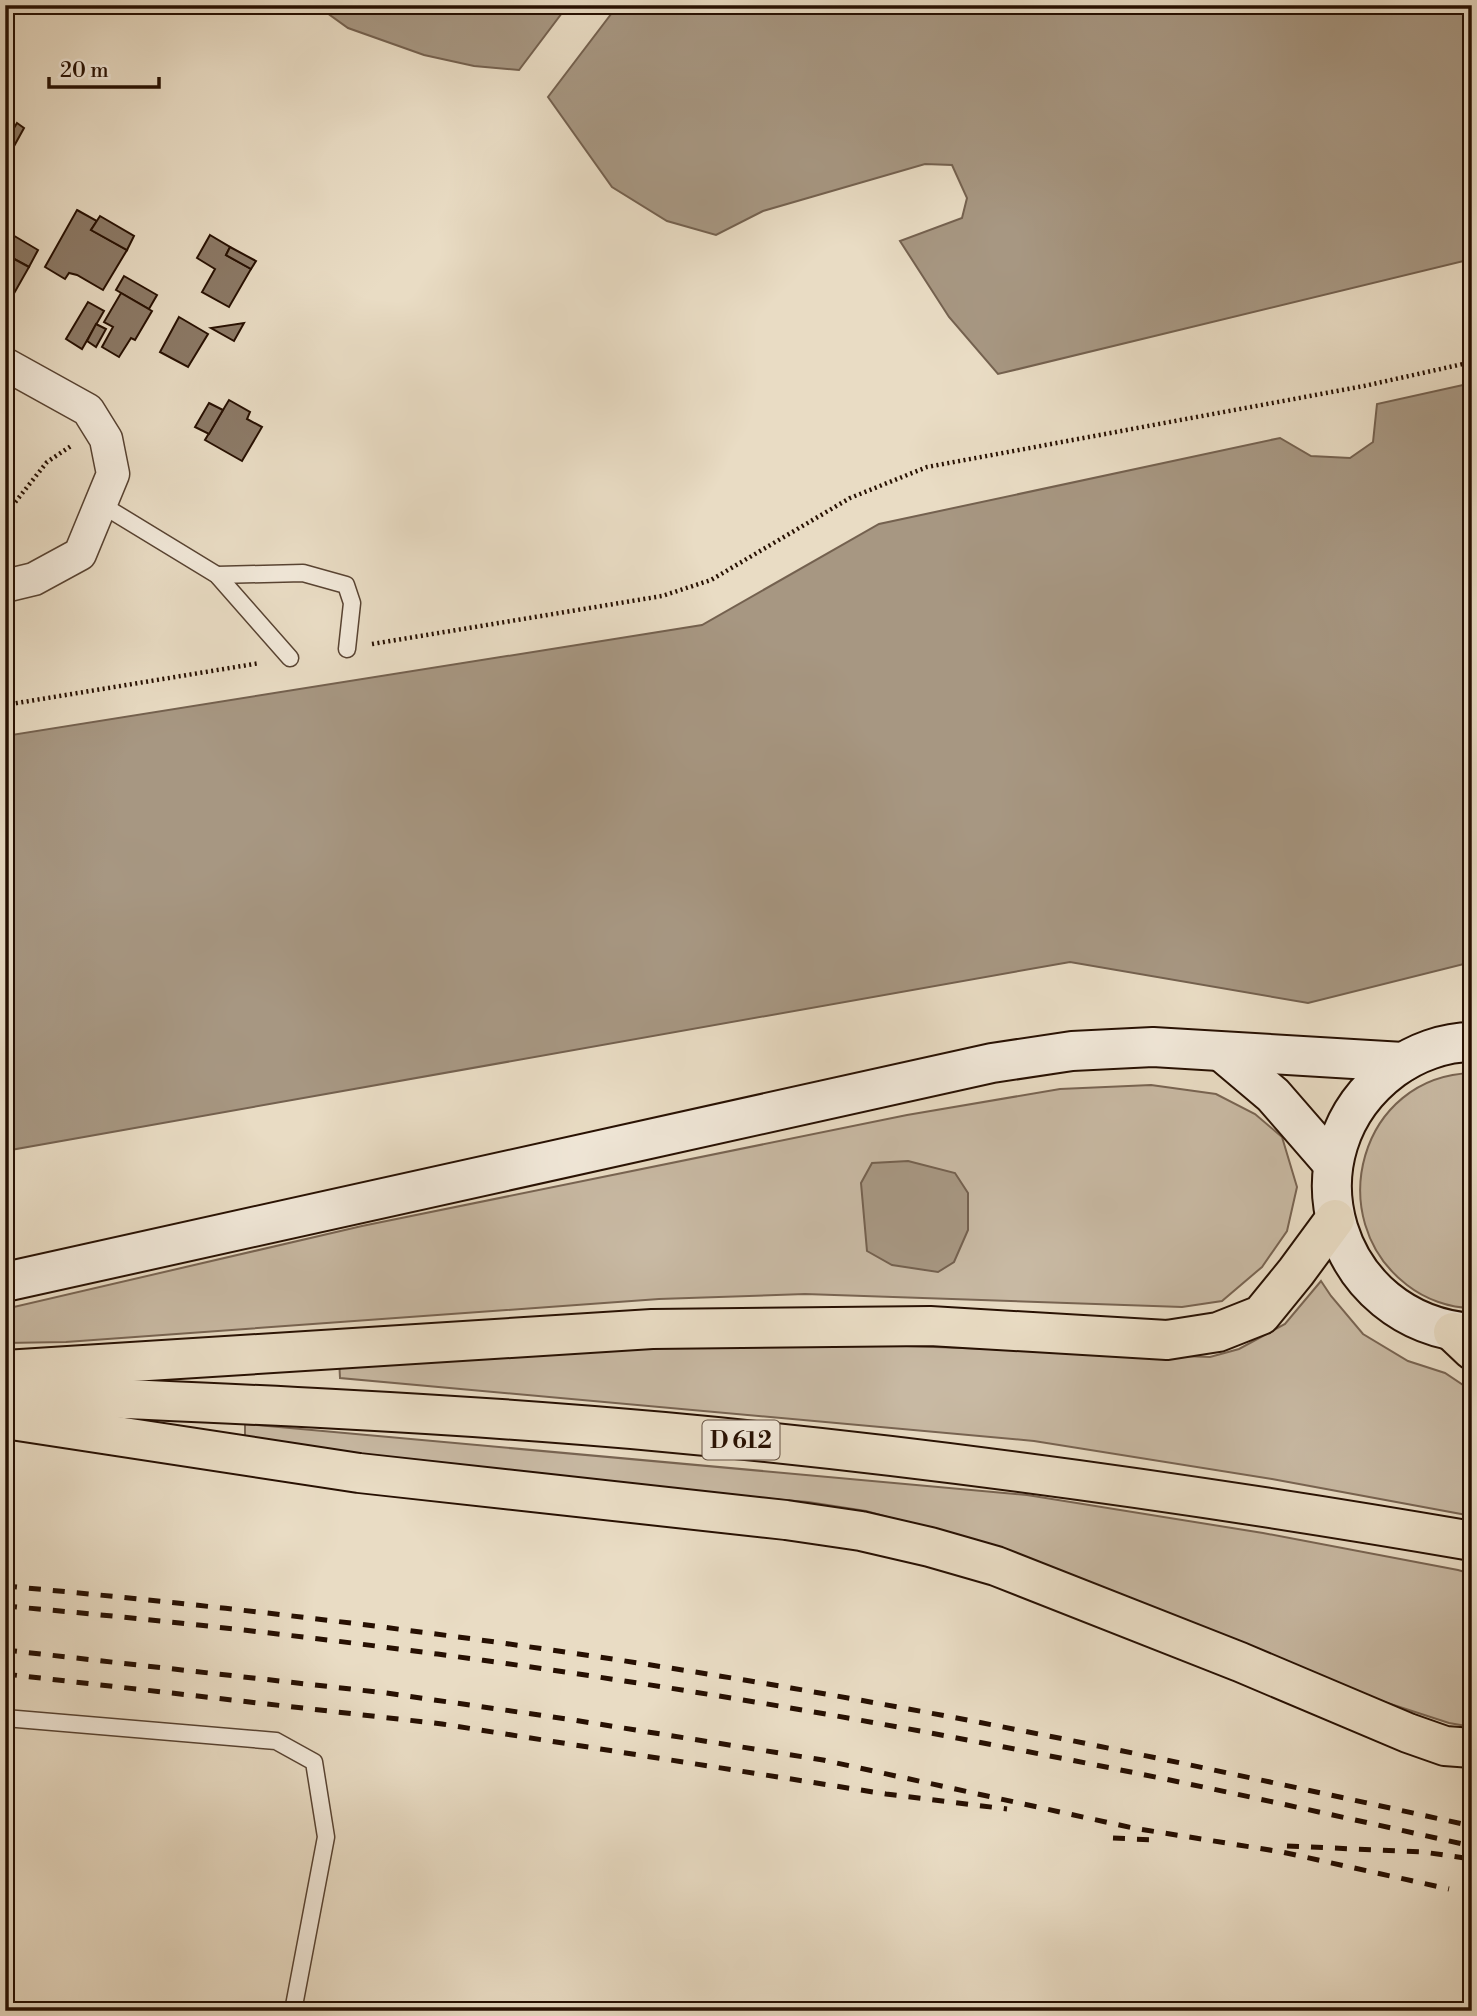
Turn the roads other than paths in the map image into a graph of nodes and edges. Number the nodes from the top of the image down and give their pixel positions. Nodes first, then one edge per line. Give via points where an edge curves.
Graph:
1 (5, 364) edge
2 (102, 505) junction
3 (217, 575) junction
4 (5, 586) edge
5 (347, 649) road end
6 (290, 658) road end
7 (1472, 1042) edge
8 (1222, 1052) junction
9 (1403, 1062) junction
10 (1333, 1164) junction
11 (1335, 1219) junction
12 (5, 1282) edge
13 (1465, 1338) edge
14 (5, 1370) edge
15 (5, 1394) edge
16 (5, 1419) edge
17 (1472, 1541) edge
18 (5, 1718) edge
19 (1472, 1748) edge
20 (293, 2011) edge

1 - 2 street via 88,410 106,439 113,474
2 - 3 lane
2 - 4 street via 80,554 34,579
3 - 5 lane via 303,573 346,585 352,603
3 - 6 lane
7 - 9 street via 1431,1049
8 - 9 street
8 - 10 street via 1273,1094
8 - 12 street via 1153,1047 1072,1051 992,1063
9 - 10 street via 1377,1081 1356,1105
10 - 11 street
11 - 13 street via 1346,1252 1365,1281 1390,1305
11 - 14 main road via 1261,1315 1218,1332 1167,1340 930,1326 652,1329
15 - 17 main road, D 612 via 312,1407 661,1432 1069,1479
16 - 19 main road via 359,1473 861,1531 996,1566 1408,1734 1445,1746
18 - 20 lane via 276,1741 314,1762 326,1837

